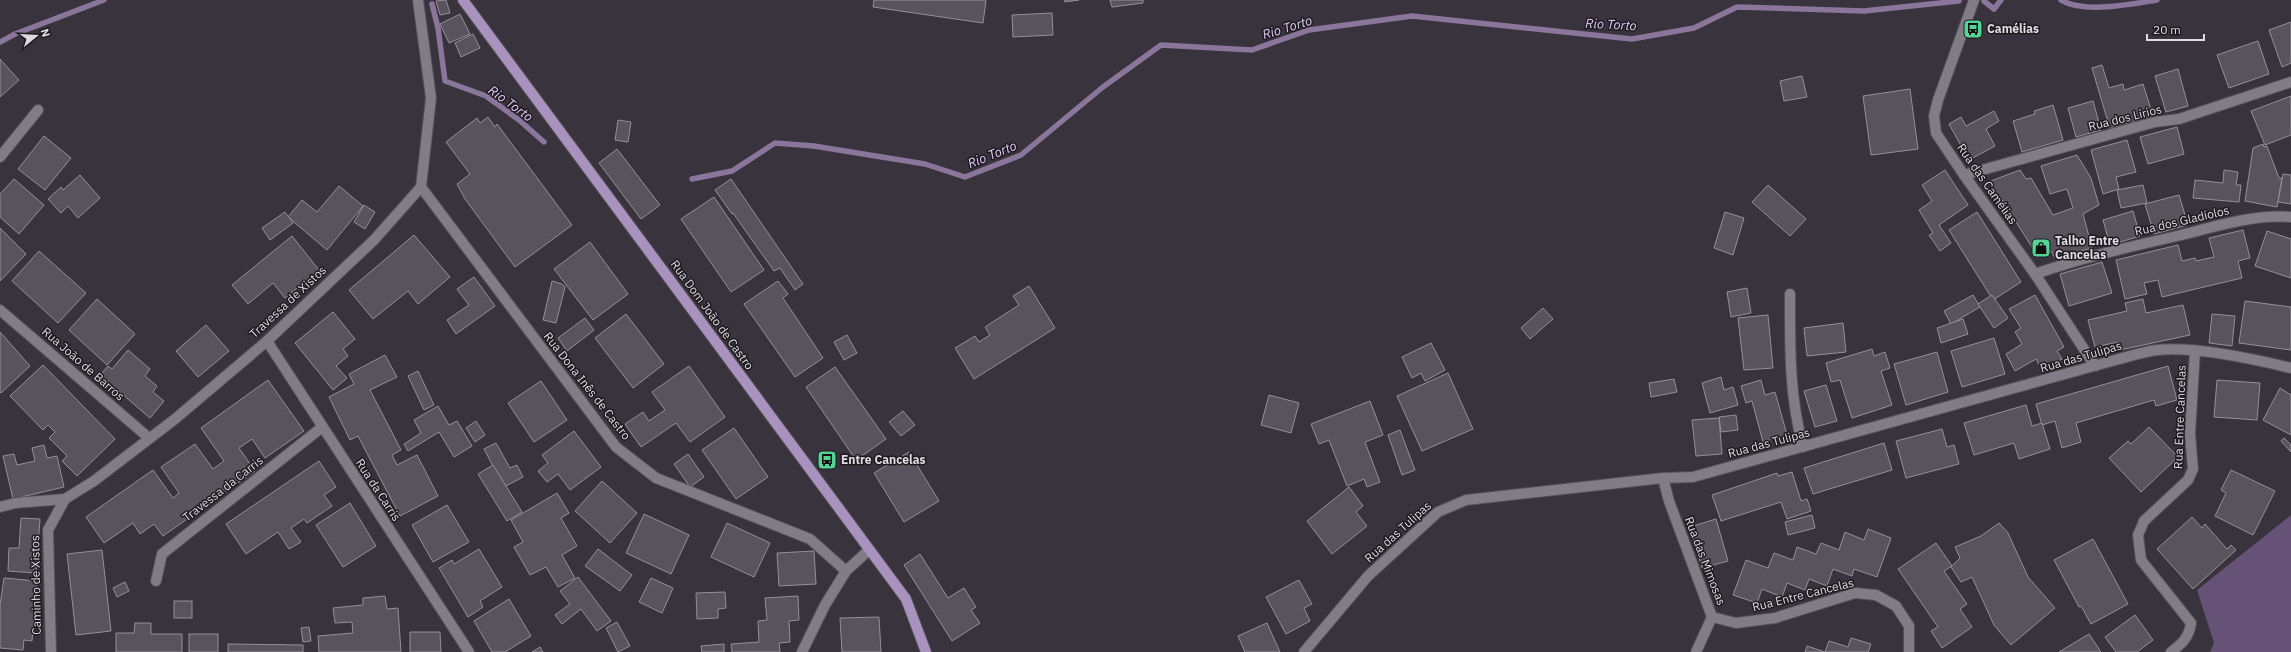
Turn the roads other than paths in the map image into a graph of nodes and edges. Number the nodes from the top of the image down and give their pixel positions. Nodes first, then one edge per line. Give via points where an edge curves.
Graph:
1 (418, 0) edge
2 (463, 0) edge
3 (1974, 0) edge
4 (2291, 82) edge
5 (38, 110) dead end
6 (0, 157) edge
7 (1964, 175) junction
8 (421, 187) junction
9 (2291, 217) edge
10 (2035, 274) junction
11 (1790, 294) dead end
12 (0, 310) edge
13 (267, 341) junction
14 (2195, 351) junction
15 (2095, 366) junction
16 (2291, 368) edge
17 (321, 428) junction
18 (149, 438) junction
19 (1803, 447) junction
20 (1663, 478) junction
21 (65, 499) junction
22 (0, 507) edge
23 (869, 550) junction
24 (846, 571) junction
25 (156, 581) dead end
26 (1712, 617) junction
27 (928, 651) edge
28 (51, 652) edge
29 (469, 652) edge
30 (802, 652) edge
31 (1304, 652) edge
32 (1696, 652) edge
33 (1909, 652) edge
34 (2171, 652) edge

1 - 8 street via 431,98
2 - 23 main road, Rua Dom João de Castro
3 - 7 street, Rua das Camélias via 1934,116 1936,133
4 - 7 street, Rua dos Lírios via 2179,119 2155,122
5 - 6 street
7 - 10 street, Rua das Camélias
8 - 13 street, Travessa de Xistos via 374,240
8 - 24 street, Rua Dona Inês de Castro via 616,447 656,478 810,539
9 - 10 street, Rua dos Gladíolos via 2264,216 2211,227 2074,260
10 - 15 street, Rua das Camélias
11 - 19 street via 1790,372 1794,413
12 - 18 street, Rua João de Barros
13 - 17 street, Rua da Carris
13 - 18 street, Travessa de Xistos
14 - 15 street, Rua das Tulipas via 2157,350
14 - 16 street, Rua das Tulipas via 2252,358
14 - 34 street, Rua Entre Cancelas via 2190,434 2193,469 2188,480 2144,521 2138,535 2141,560 2191,623 2189,635
15 - 19 street, Rua das Tulipas
17 - 25 street, Travessa da Carris via 162,554
17 - 29 street, Rua da Carris
18 - 21 street, Travessa de Xistos via 94,481
19 - 20 street, Rua das Tulipas via 1693,477
20 - 26 street, Rua das Mimosas
20 - 31 street, Rua das Tulipas via 1466,500 1438,512 1368,576
21 - 22 street, Travessa de Xistos via 16,503
21 - 28 street, Caminho de Xistos via 48,530
23 - 24 street
23 - 27 main road, Rua Dom João de Castro via 906,599
24 - 30 street via 824,605
26 - 32 street, Rua das Mimosas
26 - 33 street, Rua Entre Cancelas via 1736,623 1775,618 1854,593 1876,595 1896,606 1909,626

